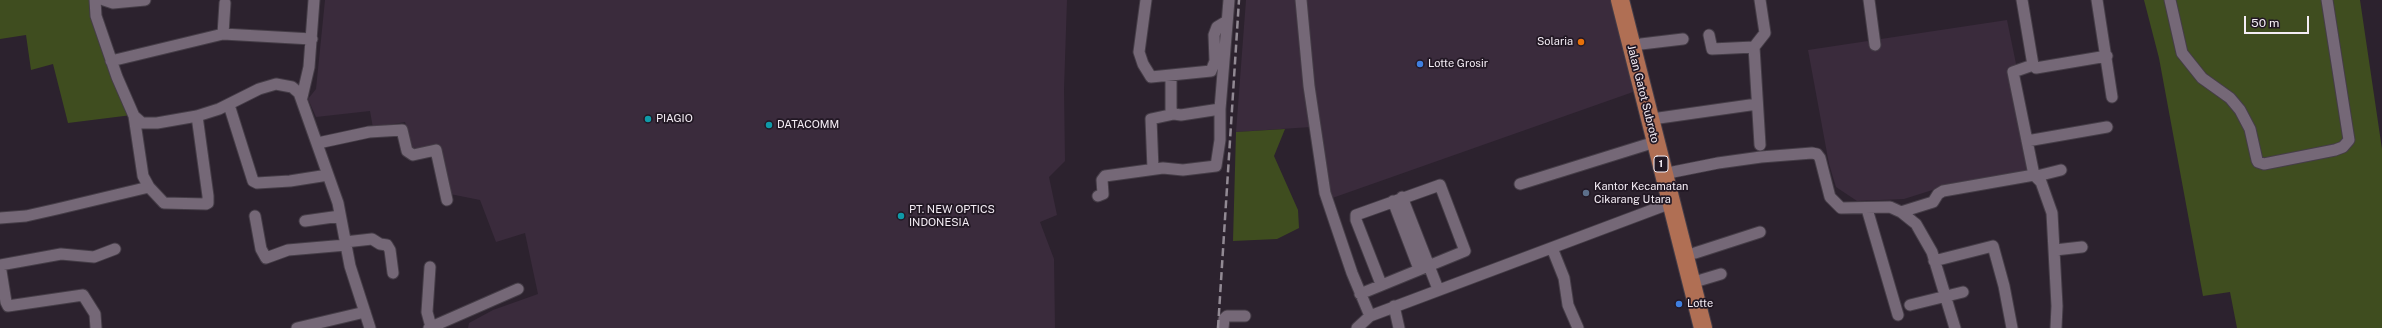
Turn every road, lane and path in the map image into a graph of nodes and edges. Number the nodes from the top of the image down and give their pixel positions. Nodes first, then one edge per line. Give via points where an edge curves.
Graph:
1 (95, 0) edge
2 (104, 0) edge
3 (145, 0) edge
4 (314, 0) edge
5 (1146, 0) edge
6 (1228, 0) edge
7 (1301, 0) edge
8 (1620, 0) edge
9 (1631, 0) edge
10 (1760, 0) edge
11 (1868, 0) edge
12 (2022, 0) edge
13 (2097, 0) edge
14 (2170, 0) edge
15 (2327, 0) edge
16 (225, 3) dead end
17 (1227, 21) junction
18 (222, 34) junction
19 (1709, 35) dead end
20 (312, 39) junction
21 (1683, 39) dead end
22 (1641, 44) junction
23 (1875, 45) dead end
24 (1754, 47) junction
25 (2107, 56) junction
26 (111, 61) junction
27 (2033, 66) junction
28 (1171, 76) junction
29 (302, 97) junction
30 (2112, 97) dead end
31 (1757, 104) junction
32 (229, 105) junction
33 (1220, 109) junction
34 (1174, 114) junction
35 (134, 116) junction
36 (197, 116) junction
37 (1659, 118) junction
38 (2107, 127) dead end
39 (2027, 141) junction
40 (1655, 142) junction
41 (318, 143) junction
42 (1760, 145) dead end
43 (1153, 169) junction
44 (2061, 170) dead end
45 (1673, 172) junction
46 (328, 175) junction
47 (2036, 176) junction
48 (1520, 184) dead end
49 (149, 187) junction
50 (1098, 196) dead end
51 (1398, 199) junction
52 (447, 200) dead end
53 (1671, 203) junction
54 (1867, 209) junction
55 (1901, 212) junction
56 (255, 216) dead end
57 (340, 216) junction
58 (0, 218) edge
59 (305, 221) dead end
60 (1760, 232) dead end
61 (345, 243) junction
62 (2082, 247) dead end
63 (1552, 248) junction
64 (115, 250) dead end
65 (2054, 250) junction
66 (1695, 253) junction
67 (1934, 261) junction
68 (0, 265) edge
69 (1424, 267) junction
70 (430, 268) dead end
71 (393, 273) dead end
72 (1721, 274) dead end
73 (1701, 280) junction
74 (1381, 284) junction
75 (518, 289) dead end
76 (1438, 290) junction
77 (1963, 292) dead end
78 (1360, 294) junction
79 (1944, 297) junction
80 (1910, 305) dead end
81 (1394, 306) junction
82 (365, 312) junction
83 (1898, 315) dead end
84 (1245, 316) dead end
85 (1370, 316) junction
86 (96, 328) edge
87 (297, 328) edge
88 (370, 328) edge
89 (430, 328) edge
90 (1223, 328) edge
91 (1357, 328) edge
92 (1398, 328) edge
93 (1578, 328) edge
94 (1703, 328) edge
95 (1714, 328) edge
96 (1955, 328) edge
97 (2012, 328) edge
98 (2056, 328) edge

1 - 26 street via 96,16
2 - 3 street via 113,4
4 - 20 street
5 - 28 street via 1147,7 1139,38 1140,58 1151,77
6 - 17 street
7 - 78 street via 1325,194
8 - 40 highway, Jalan Gatot Subroto / 1
9 - 22 highway, Jalan Gatot Subroto / 1
10 - 24 street via 1764,33
11 - 23 street
12 - 27 street
13 - 25 street
14 - 15 street via 2182,52 2202,78 2230,98 2240,110 2250,129 2257,160 2264,164 2335,150 2343,147 2349,140
16 - 18 street
17 - 28 street via 1217,27 1214,35 1214,61 1211,71
17 - 33 street
18 - 20 street
18 - 26 street
19 - 24 street via 1712,49
20 - 29 street via 307,82
21 - 22 street
22 - 37 highway, Jalan Gatot Subroto / 1
24 - 31 street
25 - 27 street via 2036,68
25 - 30 street
26 - 35 street
27 - 39 street via 2014,71 2012,76
28 - 34 street via 1171,110
29 - 32 street via 292,87 276,84 258,89
29 - 41 street
31 - 37 street
31 - 42 street
32 - 36 street
32 - 46 street via 253,181 290,181
33 - 34 street
33 - 43 street via 1220,140 1216,166 1183,170
34 - 43 street via 1150,119
35 - 36 street via 142,123 148,124
35 - 49 street via 142,176
36 - 49 street via 208,203 168,204 161,201 156,192
37 - 45 highway, Jalan Gatot Subroto / 1
38 - 39 street
39 - 47 street
40 - 48 street
40 - 53 highway, Jalan Gatot Subroto / 1
41 - 46 street
41 - 52 street via 369,132 402,130 407,151 413,155 436,150
43 - 50 street via 1104,176 1104,194
44 - 47 street
45 - 54 street via 1718,163 1812,153 1820,158 1827,188 1834,203 1841,208
45 - 66 highway, Jalan Gatot Subroto / 1
46 - 57 street
47 - 55 street via 1943,191 1933,202
47 - 65 street via 2051,209
49 - 58 street via 26,216
51 - 69 street
51 - 69 street via 1440,185 1465,250
51 - 74 street via 1355,217
53 - 63 street
53 - 94 highway, Jalan Gatot Subroto / 1
54 - 55 street via 1890,207
54 - 83 street
55 - 67 street via 1916,224 1932,252
56 - 61 street via 261,249 266,258 288,250
57 - 59 street
57 - 61 street
60 - 66 street
61 - 71 street via 372,239 388,245
61 - 82 street
62 - 65 street
63 - 76 street
63 - 93 street via 1564,278 1568,305
64 - 68 street via 94,257 61,254
65 - 98 street
66 - 73 highway, Jalan Gatot Subroto / 1
67 - 79 street
67 - 97 street via 1993,246
68 - 86 street via 8,306 84,295 95,314
69 - 74 street
69 - 76 street
70 - 89 street via 427,312
72 - 73 street
73 - 95 highway, Jalan Gatot Subroto / 1
74 - 78 street
75 - 89 street
76 - 81 street
77 - 79 street
78 - 85 street
79 - 80 street
79 - 96 street
81 - 85 street
81 - 92 street
82 - 87 street
82 - 88 street
84 - 90 street via 1227,316
85 - 91 street

